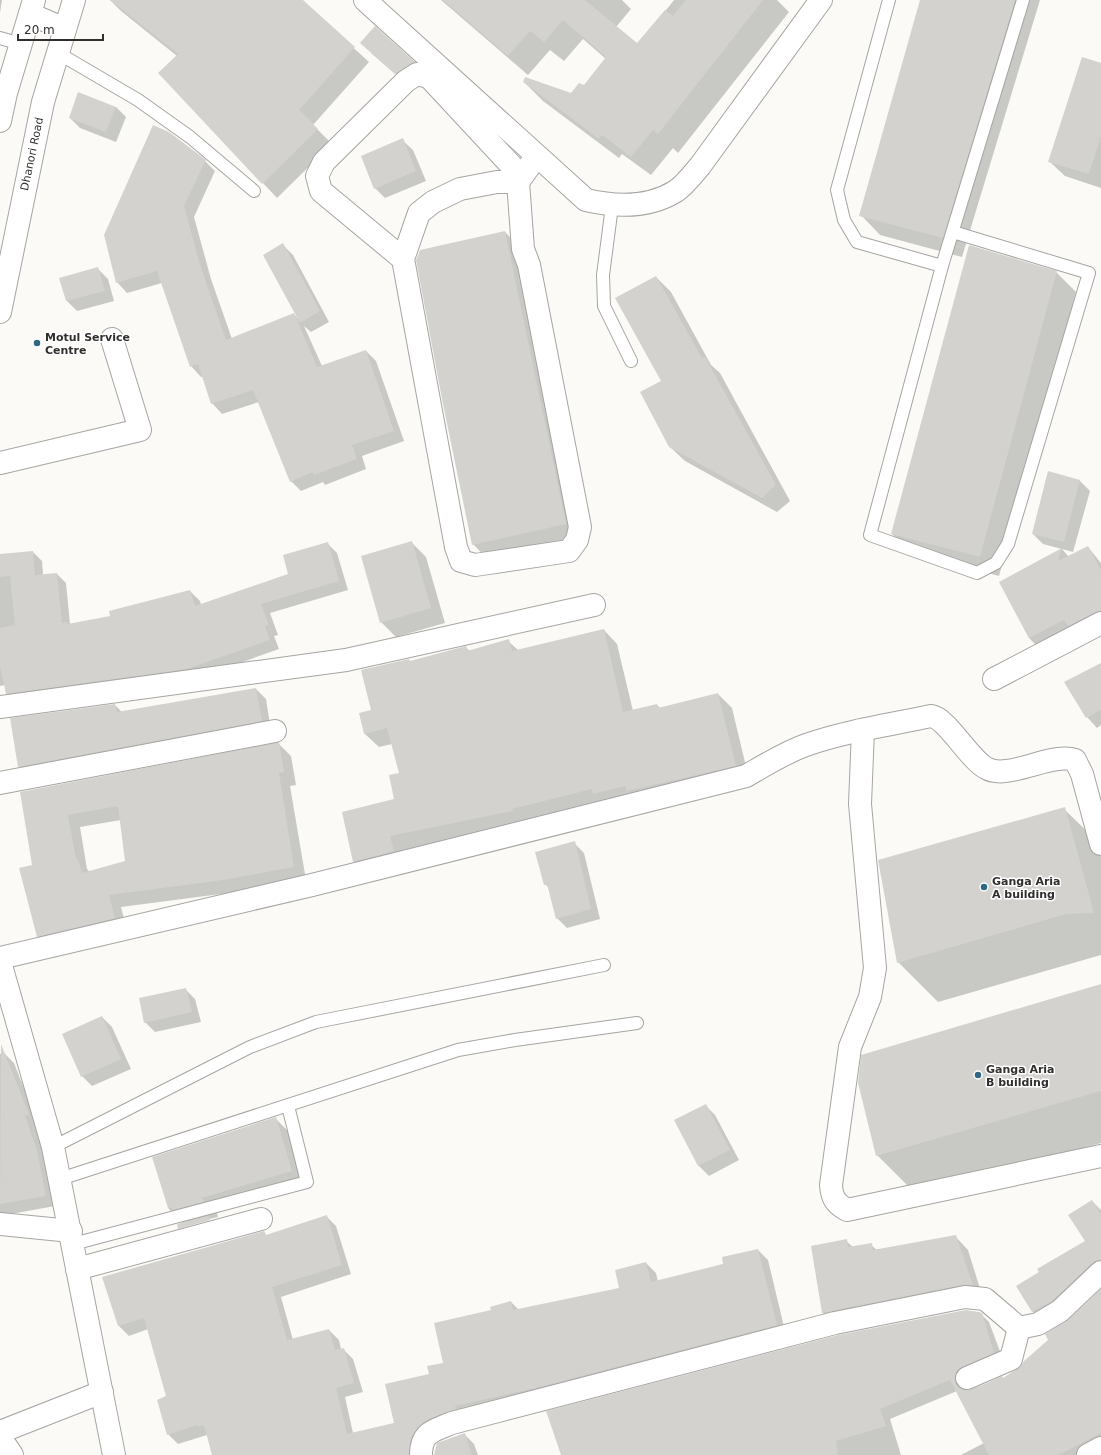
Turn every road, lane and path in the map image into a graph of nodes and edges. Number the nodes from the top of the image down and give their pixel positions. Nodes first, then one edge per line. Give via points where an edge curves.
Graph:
1 (74, 0) edge
2 (365, 0) edge
3 (821, 0) edge
4 (889, 0) edge
5 (1023, 0) edge
6 (32, 7) edge
7 (65, 29) junction
8 (0, 38) edge
9 (21, 44) junction
10 (58, 53) junction
11 (0, 121) edge
12 (536, 157) junction
13 (520, 179) junction
14 (254, 191) dead end
15 (612, 206) junction
16 (953, 232) junction
17 (6, 256) edge
18 (403, 259) junction
19 (942, 266) junction
20 (0, 312) edge
21 (112, 339) dead end
22 (631, 361) dead end
23 (0, 463) edge
24 (594, 605) dead end
25 (1101, 622) edge
26 (994, 679) dead end
27 (0, 707) edge
28 (863, 730) junction
29 (275, 731) dead end
30 (0, 783) edge
31 (1101, 844) edge
32 (0, 958) edge
33 (0, 962) edge
34 (604, 965) dead end
35 (637, 1023) dead end
36 (288, 1106) junction
37 (53, 1147) junction
38 (1101, 1156) edge
39 (60, 1179) junction
40 (261, 1219) dead end
41 (0, 1224) edge
42 (72, 1238) junction
43 (77, 1269) junction
44 (1101, 1272) edge
45 (1019, 1328) junction
46 (968, 1378) dead end
47 (102, 1392) junction
48 (0, 1432) edge
49 (0, 1437) edge
50 (1101, 1448) edge
51 (12, 1455) edge
52 (114, 1455) edge
53 (420, 1455) edge
54 (1088, 1455) edge

1 - 7 street, Dhanori Road
2 - 12 street
3 - 15 street via 700,166 677,190 653,202
4 - 19 lane via 837,190 844,220 857,242
5 - 16 lane
6 - 7 street
6 - 9 street
7 - 10 street, Dhanori Road
8 - 9 lane
9 - 11 street
10 - 14 lane via 138,100 190,137
10 - 17 street, Dhanori Road via 43,102
12 - 13 street
12 - 15 street via 586,200
13 - 18 street via 460,189 433,202 419,213
13 - 18 street via 429,77 417,74 406,81 324,162 317,176 321,191
13 - 18 street via 523,249 529,265 580,527 577,540 569,551 475,565 461,561 454,540
15 - 22 lane via 603,275 604,306
16 - 19 lane
16 - 19 lane via 1089,273 1008,544 996,563 977,573 870,535
17 - 20 street, Dhanori Road
21 - 23 street via 140,430
24 - 27 street via 346,660
25 - 26 street
28 - 31 street via 935,717 941,720 967,751 986,768 998,772 1061,758 1075,760 1082,774
28 - 32 street via 806,746 746,776 312,885
28 - 38 street via 860,804 874,968 870,996 850,1047 831,1185 832,1196 837,1204 847,1210
29 - 30 street
33 - 37 street
34 - 37 lane via 316,1022 250,1047
35 - 36 lane via 458,1050
36 - 39 lane
36 - 42 lane via 307,1182
37 - 39 street
39 - 42 street
40 - 43 street
41 - 42 street
42 - 43 street
43 - 47 street
44 - 45 street via 1060,1311 1038,1324
45 - 46 street via 1011,1359
45 - 53 street via 985,1299 964,1297 869,1315 452,1423 429,1432 421,1443
47 - 48 street
47 - 52 street
49 - 51 street
50 - 54 street

